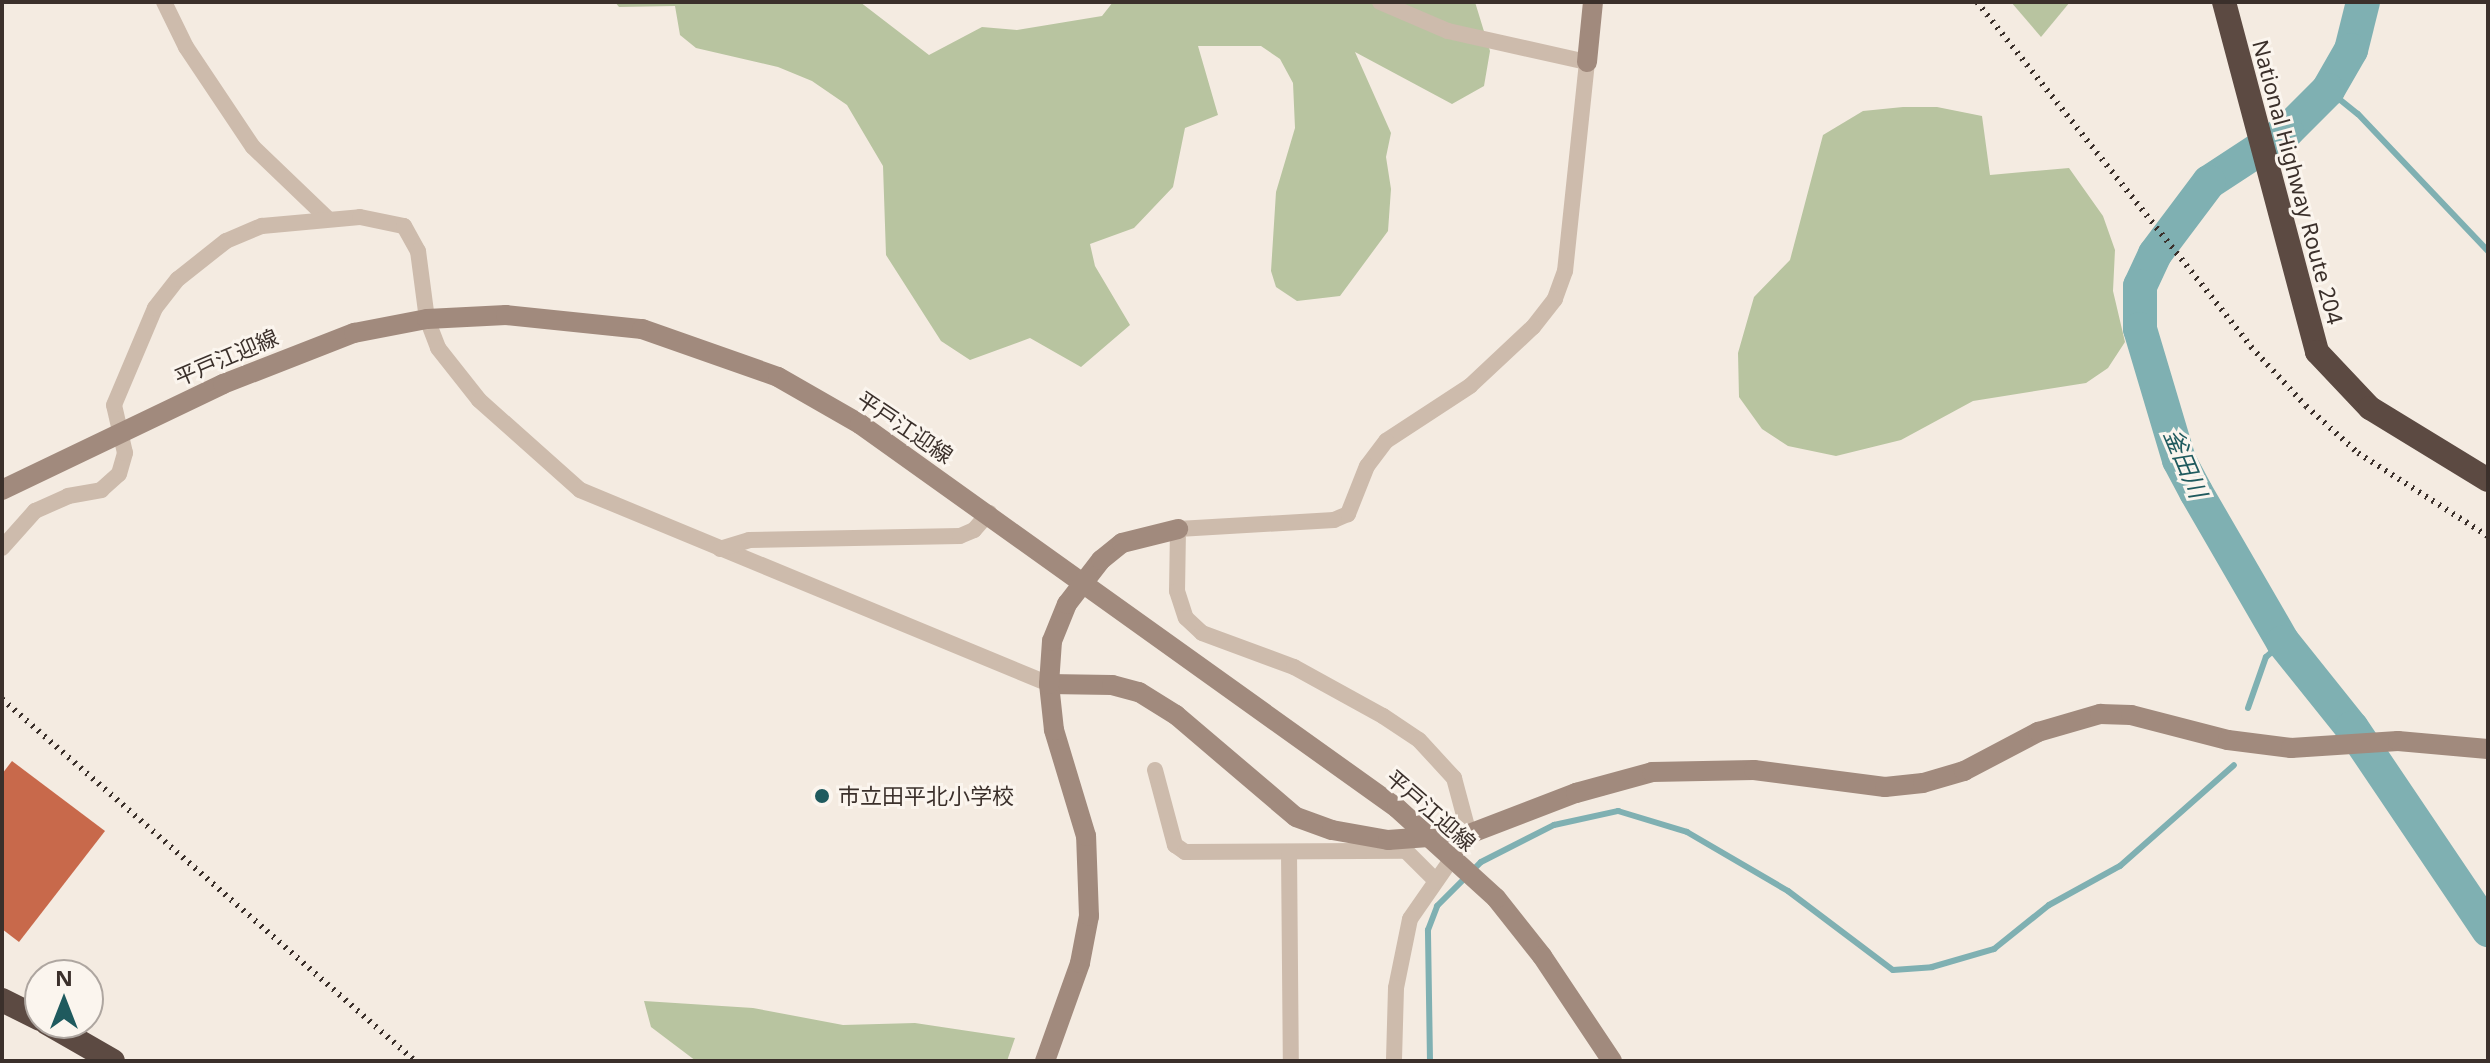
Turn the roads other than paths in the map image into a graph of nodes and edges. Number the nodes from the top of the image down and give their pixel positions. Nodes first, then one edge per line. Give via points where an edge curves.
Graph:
1 (164, 2) edge
2 (1380, 2) edge
3 (1593, 2) edge
4 (2224, 2) edge
5 (1587, 62) junction
6 (327, 218) junction
7 (427, 319) junction
8 (121, 430) junction
9 (2488, 480) edge
10 (2, 490) edge
11 (989, 513) junction
12 (1178, 529) junction
13 (2, 548) edge
14 (720, 549) junction
15 (1082, 581) junction
16 (1049, 684) junction
17 (2488, 749) edge
18 (1155, 770) dead end
19 (1469, 834) junction
20 (1289, 852) junction
21 (1436, 881) junction
22 (2, 1000) edge
23 (24, 1011) edge
24 (73, 1039) edge
25 (106, 1060) edge
26 (1045, 1061) edge
27 (1291, 1061) edge
28 (1394, 1061) edge
29 (1612, 1061) edge

1 - 6 street via 186,47 253,147
2 - 5 street via 1448,31
3 - 5 street
4 - 9 highway, National Highway Route 204 via 2275,211 2317,352 2370,408
5 - 12 street via 1573,238 1555,299 1533,327 1470,386 1386,441 1367,466 1348,514 1334,520
6 - 7 street via 360,217 404,226 418,251
6 - 8 street via 307,226 262,226 226,241 178,279 155,308 114,405
7 - 8 street, 平戸江迎線 via 354,333 289,355
7 - 11 street, 平戸江迎線 via 506,315 579,320 642,329 709,349 778,377 847,416
7 - 14 street via 438,348 479,400 580,490
8 - 10 street, 平戸江迎線
8 - 13 street via 125,453 119,474 101,490 68,496 35,511
11 - 14 street via 960,536 749,540
11 - 15 street, 平戸江迎線
12 - 15 street via 1122,543
12 - 19 street via 1177,591 1186,618 1202,633 1294,667 1419,740 1454,778
14 - 16 street
15 - 16 street via 1052,641
15 - 29 street, 平戸江迎線, bridge via 1397,808 1496,898
16 - 19 street via 1112,685 1139,692 1176,715 1296,817 1332,830 1388,840
16 - 26 street via 1054,730 1086,836 1089,916 1080,963
17 - 19 street via 2398,741 2259,745 2131,715 2100,714 2038,732 1964,771 1923,783 1874,787 1754,770 1652,772 1576,793
18 - 20 street via 1175,845 1185,852
19 - 21 street
20 - 21 street via 1406,851
20 - 27 street
21 - 28 street via 1410,919 1396,988
22 - 23 highway
24 - 25 highway

